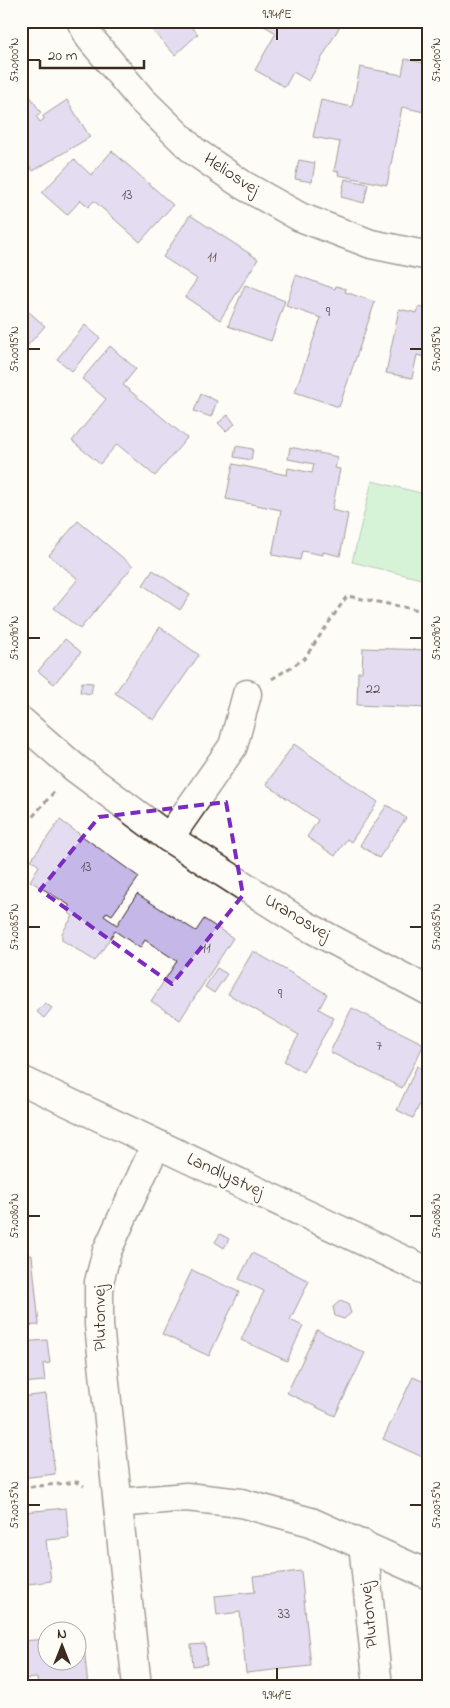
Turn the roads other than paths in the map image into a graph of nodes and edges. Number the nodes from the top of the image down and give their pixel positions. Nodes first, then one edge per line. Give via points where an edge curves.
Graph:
1 (81, 21) edge
2 (429, 256) edge
3 (247, 694) road end
4 (21, 721) edge
5 (169, 838) junction
6 (429, 992) edge
7 (21, 1080) edge
8 (156, 1144) junction
9 (429, 1272) edge
10 (118, 1503) junction
11 (363, 1544) junction
12 (429, 1576) edge
13 (138, 1687) edge
14 (378, 1687) edge

1 - 2 street, Heliosvej via 90,38 142,99 194,150 243,185 300,217 371,244
3 - 5 street via 233,746
4 - 5 street, Uranosvej via 75,768
5 - 6 street, Uranosvej via 305,924
7 - 8 street, Landlystvej
8 - 9 street, Landlystvej
8 - 10 street, Plutonvej via 107,1250 99,1282 98,1325
10 - 11 street via 186,1497 241,1503 311,1522
10 - 13 street, Plutonvej
11 - 12 street
11 - 14 street, Plutonvej

